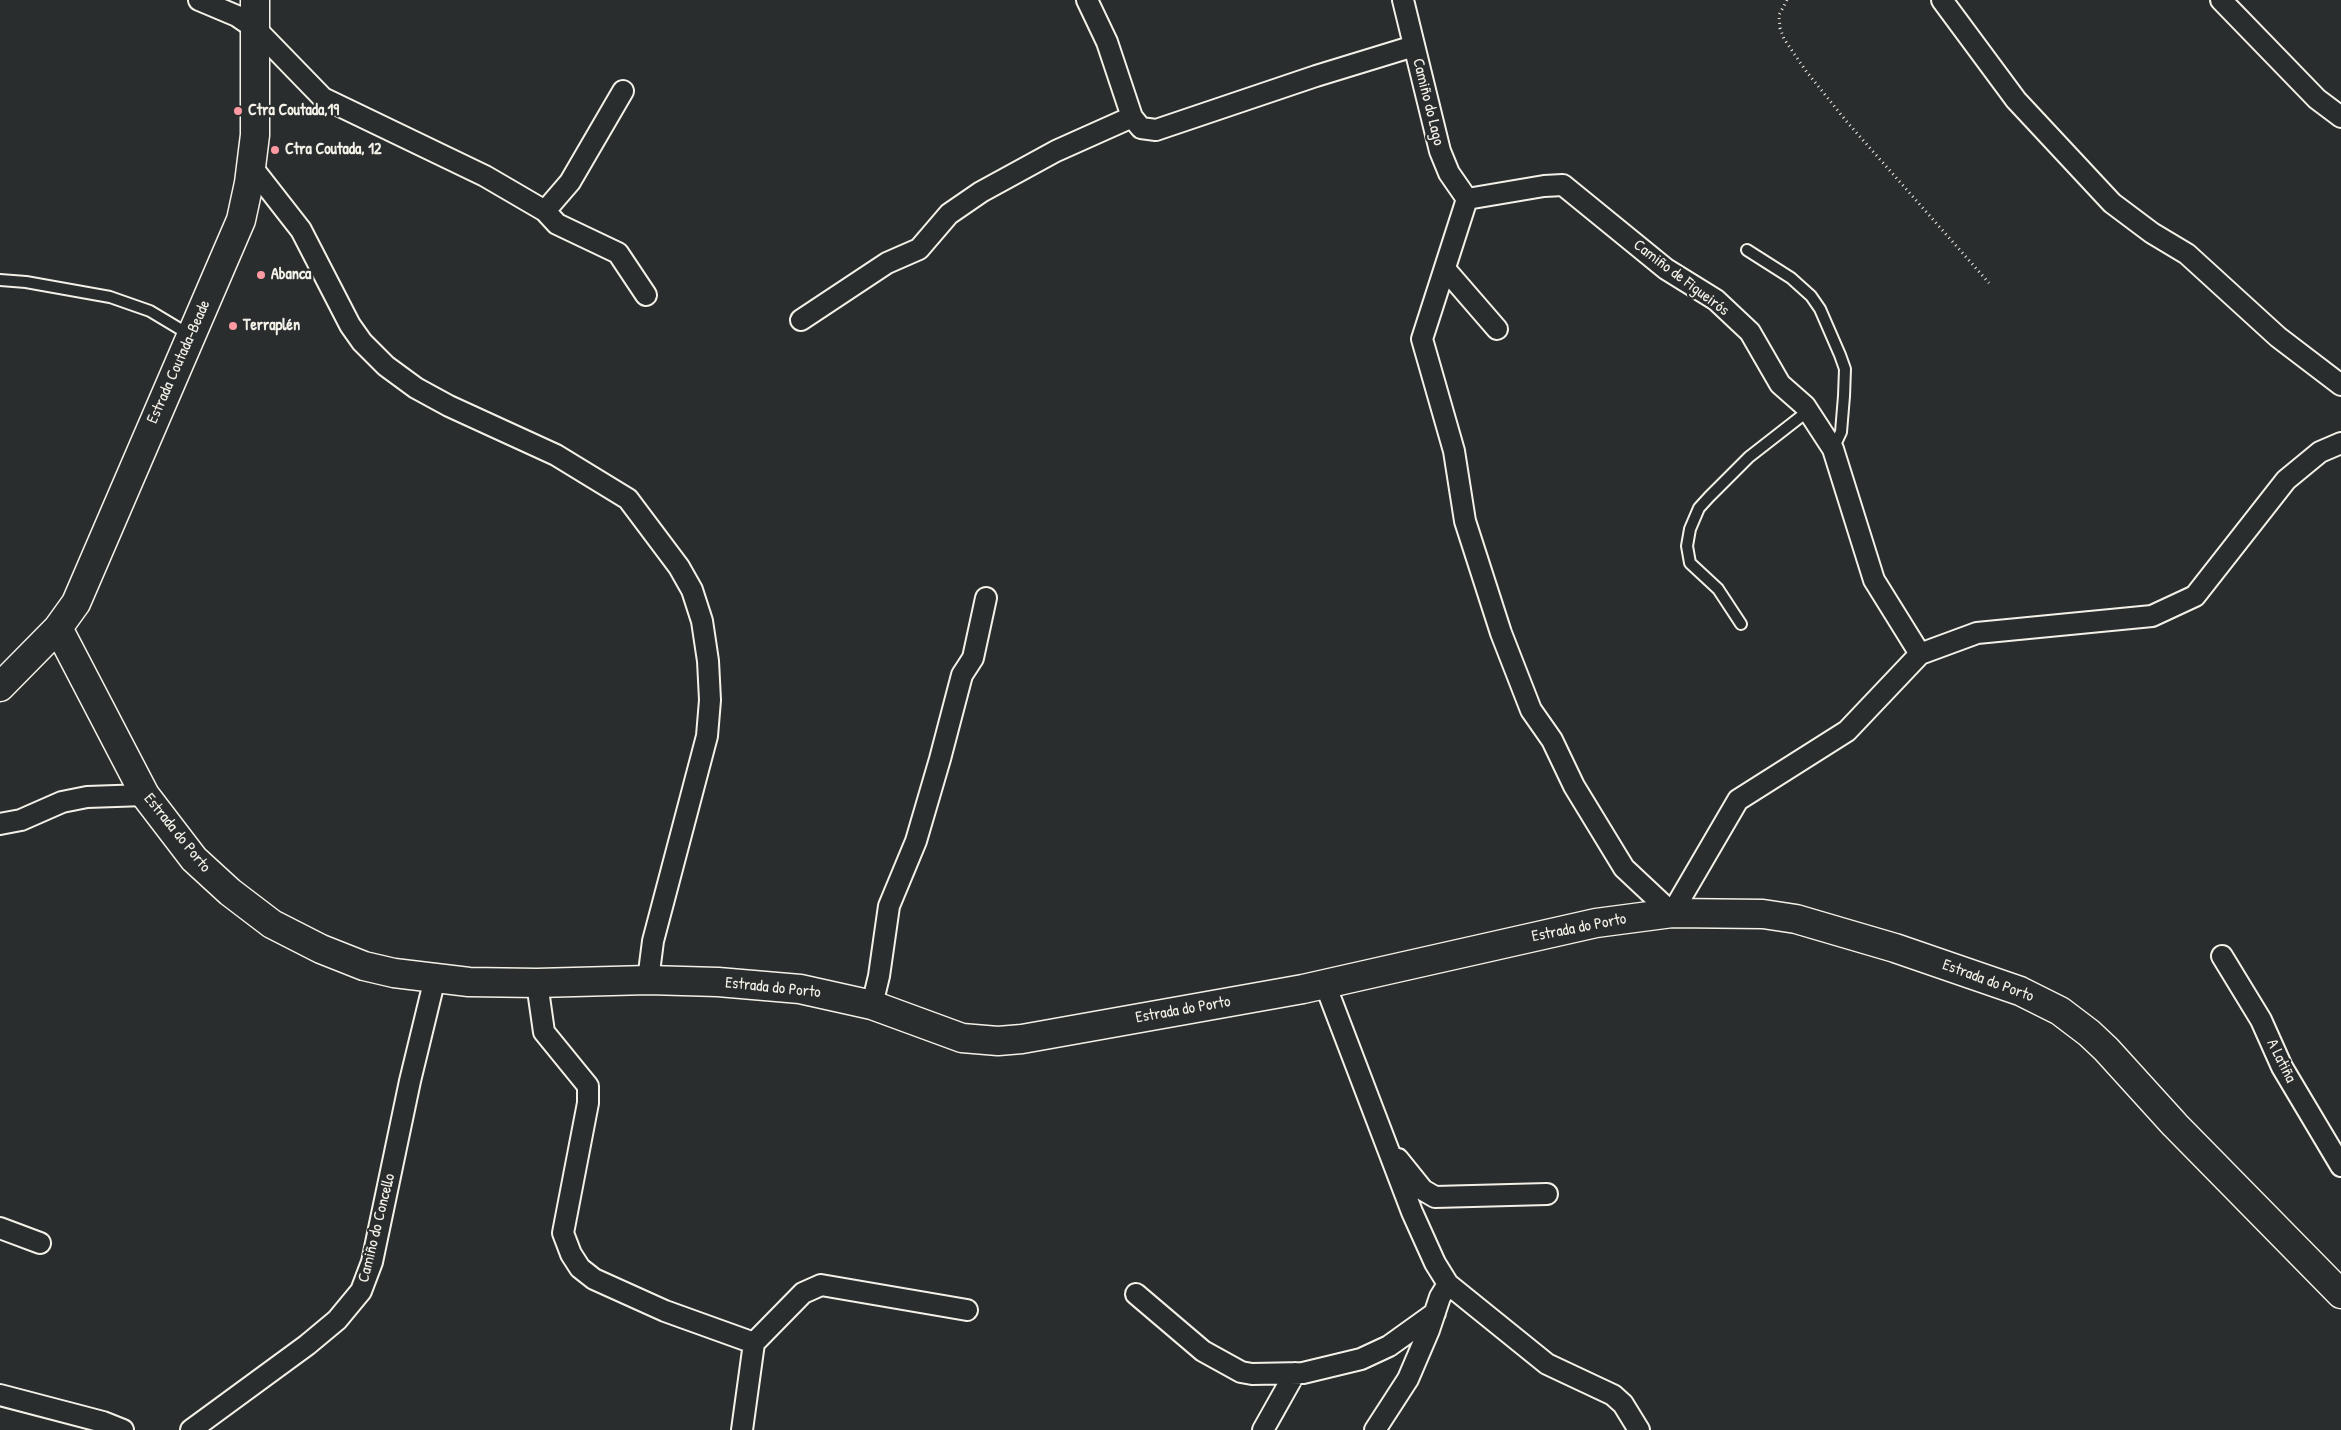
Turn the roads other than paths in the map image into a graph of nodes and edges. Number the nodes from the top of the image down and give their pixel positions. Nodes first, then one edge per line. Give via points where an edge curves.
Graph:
1 (200, 0) edge
2 (255, 0) edge
3 (1087, 0) edge
4 (1403, 0) edge
5 (1942, 0) edge
6 (2221, 0) edge
7 (256, 29) junction
8 (1414, 46) junction
9 (623, 91) dead end
10 (1132, 117) junction
11 (2341, 117) edge
12 (251, 166) junction
13 (1467, 199) junction
14 (546, 211) junction
15 (1747, 250) dead end
16 (1445, 269) junction
17 (0, 280) edge
18 (646, 295) dead end
19 (801, 320) dead end
20 (1497, 328) dead end
21 (190, 336) junction
22 (2341, 385) edge
23 (1808, 412) junction
24 (2341, 443) edge
25 (1833, 449) junction
26 (986, 598) dead end
27 (1741, 624) dead end
28 (58, 628) junction
29 (1920, 654) junction
30 (0, 687) edge
31 (145, 795) junction
32 (0, 824) edge
33 (1672, 912) junction
34 (2222, 956) dead end
35 (435, 978) junction
36 (648, 980) junction
37 (537, 983) junction
38 (1325, 984) junction
39 (872, 1005) junction
40 (1389, 1151) junction
41 (2341, 1166) edge
42 (1547, 1194) dead end
43 (0, 1228) edge
44 (40, 1243) dead end
45 (1448, 1284) junction
46 (1136, 1294) dead end
47 (2341, 1294) edge
48 (966, 1310) dead end
49 (1435, 1313) junction
50 (754, 1343) junction
51 (1295, 1373) junction
52 (0, 1395) edge
53 (122, 1430) edge
54 (191, 1430) edge
55 (742, 1430) edge
56 (1263, 1430) edge
57 (1375, 1430) edge
58 (1639, 1430) edge

1 - 7 street via 237,16
2 - 7 street, Estrada Coutada-Beade
3 - 10 street via 1107,42
4 - 8 street, Camiño do Lago
5 - 22 street via 2016,100 2112,203 2187,254 2278,336
6 - 11 street via 2317,99
7 - 12 street, Estrada Coutada-Beade via 255,135
7 - 14 street via 323,98 485,176
8 - 10 street via 1156,130 1141,128
8 - 13 street, Camiño do Lago via 1440,151 1449,173
9 - 14 street via 570,182
10 - 19 street via 1056,151 981,192 949,214 919,249 887,263
12 - 21 street, Estrada Coutada-Beade via 240,220
12 - 36 street via 300,230 350,325 386,366 449,406 556,454 628,498 692,590 702,621 708,661 710,700 707,736 653,941
13 - 16 street
13 - 23 street, Camiño de Figueirós via 1563,185 1666,269 1716,300 1750,332 1780,384
14 - 18 street via 557,224 618,253
15 - 25 lane via 1791,278 1811,296 1840,355 1845,370 1844,396 1841,432
16 - 20 street
16 - 33 street via 1422,339 1454,451 1465,521 1501,633 1532,710 1624,868
17 - 21 lane via 82,290 125,301 150,311
21 - 28 street, Estrada Coutada-Beade via 82,590
23 - 25 street, Camiño de Figueirós
23 - 27 lane via 1749,457 1709,497 1690,529 1687,546 1690,563 1718,589
24 - 29 street via 2320,452 2286,480 2195,596 2152,616 1977,633
25 - 29 street, Camiño de Figueirós via 1874,580
26 - 39 street via 973,658 962,675 916,841 889,906
28 - 30 street, Estrada Coutada-Beade
28 - 31 street, Estrada do Porto
29 - 33 street via 1847,731 1738,800
31 - 32 street via 87,797 62,802 21,820
31 - 35 street, Estrada do Porto via 194,858 230,892 272,924 364,966
33 - 38 street, Estrada do Porto via 1596,923
33 - 47 street, Estrada do Porto via 1739,912 1796,919 1988,979 2060,1010 2106,1049 2175,1125
34 - 41 street, A Latiña via 2261,1020 2282,1067
35 - 37 street, Estrada do Porto
35 - 54 street, Camiño do Concello via 372,1262 361,1291 338,1320
36 - 37 street, Estrada do Porto
36 - 39 street, Estrada do Porto via 791,988
37 - 50 street via 544,1032 588,1086 588,1103 563,1234 571,1254 580,1268 594,1279 665,1311
38 - 39 street, Estrada do Porto via 998,1042 962,1038
38 - 40 street
40 - 42 street via 1406,1166 1423,1190 1435,1197
40 - 45 street via 1412,1212
43 - 44 street
45 - 49 street
45 - 58 street via 1547,1364 1613,1395 1623,1404
46 - 51 street via 1203,1351 1241,1372
48 - 50 street via 821,1285 803,1293
49 - 51 street via 1389,1346 1361,1359
49 - 57 street via 1408,1379
50 - 55 street
51 - 56 street
52 - 53 street

